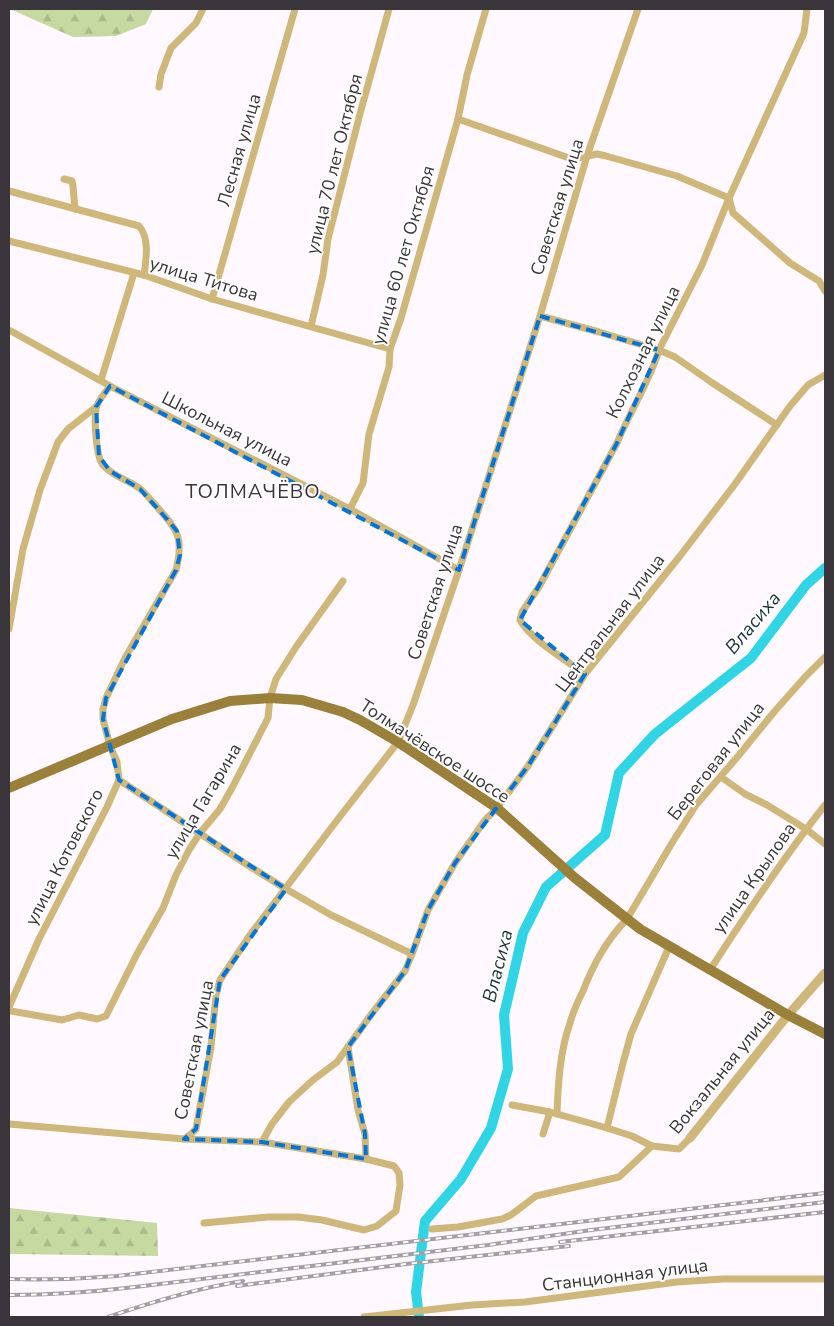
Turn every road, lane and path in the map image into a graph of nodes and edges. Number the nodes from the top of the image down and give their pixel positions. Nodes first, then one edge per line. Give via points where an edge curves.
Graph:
1 (203, 9) edge
2 (295, 9) edge
3 (390, 9) edge
4 (486, 9) edge
5 (638, 9) edge
6 (807, 9) edge
7 (159, 88) dead end
8 (458, 120) junction
9 (586, 156) junction
10 (64, 179) dead end
11 (9, 191) edge
12 (729, 198) junction
13 (75, 209) junction
14 (9, 241) edge
15 (134, 273) junction
16 (144, 275) junction
17 (825, 291) edge
18 (212, 299) junction
19 (540, 316) junction
20 (310, 326) junction
21 (9, 330) edge
22 (390, 349) junction
23 (660, 350) junction
24 (825, 375) edge
25 (101, 380) junction
26 (110, 386) junction
27 (96, 407) junction
28 (777, 425) junction
29 (350, 510) junction
30 (459, 570) junction
31 (343, 581) dead end
32 (10, 612) edge
33 (9, 629) edge
34 (825, 657) edge
35 (585, 674) junction
36 (270, 698) junction
37 (398, 742) junction
38 (110, 746) junction
39 (721, 777) junction
40 (119, 780) junction
41 (9, 788) edge
42 (825, 805) edge
43 (496, 808) junction
44 (806, 829) junction
45 (200, 833) junction
46 (825, 844) edge
47 (286, 888) junction
48 (627, 919) junction
49 (669, 947) junction
50 (412, 954) junction
51 (710, 970) junction
52 (825, 972) edge
53 (9, 1007) edge
54 (788, 1015) junction
55 (825, 1034) edge
56 (348, 1047) junction
57 (512, 1106) dead end
58 (554, 1113) junction
59 (9, 1124) edge
60 (608, 1128) junction
61 (543, 1134) dead end
62 (690, 1138) joint
63 (184, 1139) junction
64 (262, 1142) junction
65 (652, 1146) junction
66 (366, 1159) junction
67 (204, 1223) dead end
68 (432, 1229) dead end
69 (825, 1278) edge
70 (364, 1317) edge

1 - 7 street via 196,22 171,48
2 - 18 street, Лесная улица
3 - 20 street, улица 70 лет Октября via 328,240
4 - 8 street, улица 60 лет Октября
5 - 9 street, Советская улица
6 - 12 street, Колхозная улица via 804,33
8 - 9 street via 569,158
8 - 22 street, улица 60 лет Октября
9 - 12 street via 597,154 677,176
9 - 19 street, Советская улица
10 - 13 street via 72,182
11 - 13 street
12 - 17 street via 733,213 790,262 819,281
12 - 23 street, Колхозная улица via 702,265
13 - 16 street via 139,226 143,230 147,254
14 - 15 street, улица Титова
15 - 16 street, улица Титова
15 - 25 street
16 - 18 street, улица Титова
18 - 20 street, улица Титова
19 - 23 street
19 - 30 street, Советская улица
20 - 22 street, улица Титова
21 - 25 street, Школьная улица
22 - 29 street, улица 60 лет Октября via 389,367 369,434 363,482
23 - 28 street
23 - 35 street, Колхозная улица via 617,443 520,620 545,645
24 - 28 street, Центральная улица via 808,385
25 - 26 street, Школьная улица
26 - 27 street
26 - 29 street, Школьная улица
27 - 32 street via 68,429 58,442 23,549
27 - 38 street, улица Котовского via 102,465 140,489 176,531 180,542 176,570 106,698 103,719
28 - 35 street, Центральная улица via 680,556
29 - 30 street, Школьная улица
30 - 37 street, Советская улица
31 - 36 street, улица Гагарина via 276,679
32 - 33 street
34 - 39 street, Береговая улица via 774,712
35 - 43 street, Центральная улица via 528,766
36 - 37 main road, Толмачёвское шоссе via 302,700 343,712
36 - 38 main road, Толмачёвское шоссе via 230,701 172,719
36 - 45 street, улица Гагарина via 268,718 232,788
37 - 43 main road, Толмачёвское шоссе
37 - 47 street, Советская улица
38 - 40 street, улица Котовского via 117,762
38 - 41 main road, Толмачёвское шоссе
39 - 44 street
39 - 48 street, Береговая улица via 696,806
40 - 45 street
40 - 53 street, улица Котовского via 39,939
42 - 44 street, улица Крылова
43 - 48 main road, Толмачёвское шоссе
43 - 50 street, Центральная улица via 455,863 428,910
44 - 46 street
44 - 51 street, улица Крылова
45 - 47 street
45 - 53 street, улица Гагарина via 188,850 163,908 106,1016 97,1019 79,1015 62,1020 11,1011
47 - 50 street via 331,915
47 - 63 street, Советская улица via 220,980 196,1129
48 - 49 main road, Толмачёвское шоссе
48 - 58 street, Береговая улица via 602,950 570,1023
49 - 51 main road, Толмачёвское шоссе
49 - 60 street via 632,1034
50 - 56 street, Центральная улица via 405,971
51 - 54 main road, Толмачёвское шоссе
52 - 54 street, Вокзальная улица
54 - 55 main road, Толмачёвское шоссе
54 - 62 street, Вокзальная улица
56 - 64 street, Центральная улица via 337,1062 289,1102
56 - 66 street via 365,1134
57 - 58 street, Вокзальная улица
58 - 60 street, Вокзальная улица
58 - 61 street, Береговая улица
59 - 63 street
60 - 65 street, Вокзальная улица
62 - 65 street, Вокзальная улица via 679,1149
63 - 64 street
64 - 66 street
65 - 68 street via 619,1177 536,1196 502,1219
66 - 67 street via 394,1166 399,1173 396,1211 377,1226 364,1230 322,1220 268,1216
69 - 70 street, Станционная улица via 676,1282 525,1302

